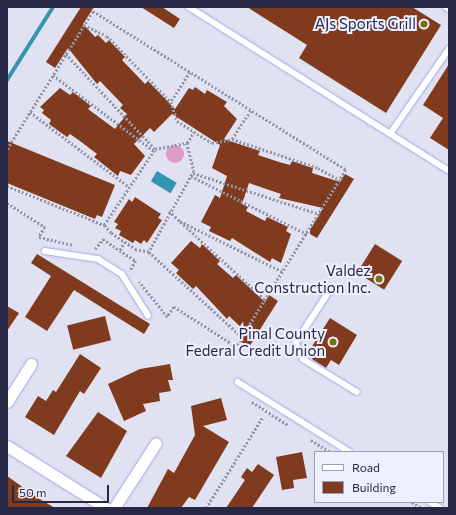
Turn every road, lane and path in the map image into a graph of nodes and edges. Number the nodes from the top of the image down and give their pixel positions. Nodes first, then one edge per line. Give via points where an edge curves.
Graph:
1 (189, 7) edge
2 (446, 7) edge
3 (449, 9) edge
4 (84, 24) junction
5 (449, 49) edge
6 (66, 54) junction
7 (190, 72) junction
8 (53, 75) junction
9 (171, 102) junction
10 (251, 110) junction
11 (30, 112) junction
12 (194, 132) junction
13 (390, 134) junction
14 (232, 139) junction
15 (187, 143) junction
16 (7, 149) edge
17 (155, 150) junction
18 (449, 171) edge
19 (192, 175) junction
20 (340, 180) junction
21 (7, 186) edge
22 (129, 187) junction
23 (7, 203) edge
24 (169, 211) junction
25 (319, 214) junction
26 (179, 221) junction
27 (104, 225) junction
28 (307, 234) junction
29 (124, 242) junction
30 (82, 246) dead end
31 (89, 248) dead end
32 (120, 250) junction
33 (45, 251) dead end
34 (149, 252) junction
35 (283, 272) junction
36 (332, 288) dead end
37 (265, 300) junction
38 (148, 315) dead end
39 (242, 337) junction
40 (31, 364) dead end
41 (238, 382) dead end
42 (357, 392) dead end
43 (7, 402) edge
44 (262, 418) dead end
45 (156, 443) dead end
46 (7, 446) edge
47 (348, 451) edge
48 (106, 508) edge
49 (114, 508) edge
50 (206, 508) edge

1 - 13 lane
2 - 3 lane
4 - 6 path
4 - 7 path via 93,11
4 - 9 path via 106,36
5 - 13 lane
6 - 8 path
6 - 17 path
7 - 9 path
7 - 10 path
8 - 11 path
8 - 17 path
9 - 12 path via 177,121
10 - 14 path
10 - 20 path via 346,170
11 - 16 path
11 - 22 path
12 - 14 path via 212,143
12 - 15 path
13 - 18 lane
14 - 20 path via 318,168
15 - 17 path
15 - 19 path
17 - 22 path
19 - 24 path
19 - 25 path
19 - 28 path
20 - 25 path
21 - 27 path
22 - 27 path
23 - 30 path via 45,227 39,237
24 - 26 path
24 - 34 path via 170,217
25 - 28 path
26 - 35 path
26 - 37 path
27 - 29 path
28 - 35 path
29 - 32 path
29 - 34 path via 136,250
31 - 32 path via 96,250 103,239
32 - 39 path via 136,260 130,271 167,317 174,307 236,346
33 - 38 lane via 98,259 122,274
34 - 39 path
35 - 37 path
36 - 42 lane via 296,343 304,359
37 - 39 path
40 - 43 street
41 - 47 lane
44 - 50 path
45 - 49 street
46 - 48 street

